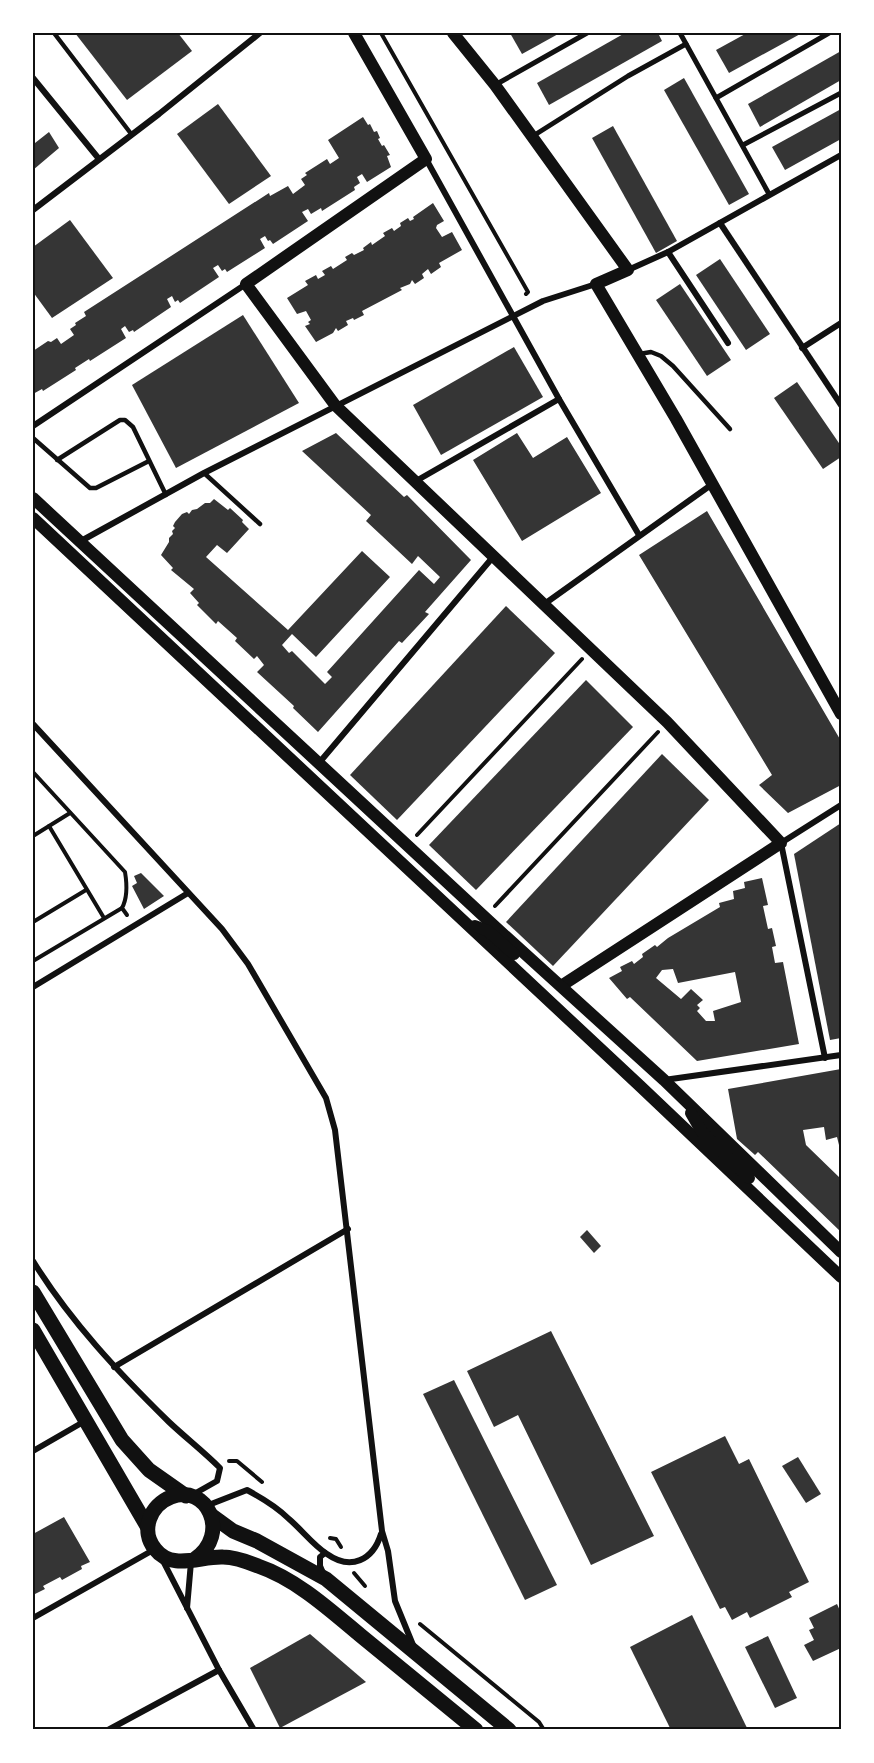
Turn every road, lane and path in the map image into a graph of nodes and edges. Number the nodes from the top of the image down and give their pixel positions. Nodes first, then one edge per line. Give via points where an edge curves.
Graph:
1 (54, 33) edge
2 (260, 33) edge
3 (354, 33) edge
4 (381, 33) edge
5 (587, 33) edge
6 (680, 33) edge
7 (829, 33) edge
8 (456, 34) edge
9 (686, 44) junction
10 (33, 78) edge
11 (495, 85) junction
12 (841, 93) edge
13 (717, 98) junction
14 (132, 135) junction
15 (532, 136) junction
16 (743, 145) junction
17 (841, 155) edge
18 (99, 159) junction
19 (426, 159) junction
20 (769, 194) junction
21 (33, 210) edge
22 (720, 223) junction
23 (668, 252) junction
24 (628, 270) junction
25 (246, 284) junction
26 (596, 284) junction
27 (512, 313) junction
28 (841, 323) edge
29 (728, 343) dead end
30 (802, 348) junction
31 (636, 354) junction
32 (559, 399) junction
33 (334, 405) junction
34 (841, 405) edge
35 (33, 426) edge
36 (730, 429) dead end
37 (33, 438) edge
38 (57, 460) junction
39 (149, 461) junction
40 (204, 473) junction
41 (416, 481) junction
42 (711, 485) junction
43 (166, 495) junction
44 (33, 498) edge
45 (33, 518) edge
46 (260, 524) dead end
47 (639, 535) junction
48 (81, 541) junction
49 (493, 557) junction
50 (543, 605) junction
51 (591, 650) junction
52 (841, 714) edge
53 (667, 722) junction
54 (33, 724) edge
55 (319, 763) junction
56 (33, 772) edge
57 (841, 805) edge
58 (70, 813) junction
59 (49, 826) junction
60 (33, 836) edge
61 (414, 838) dead end
62 (781, 843) junction
63 (87, 890) junction
64 (188, 893) junction
65 (122, 908) junction
66 (491, 910) dead end
67 (104, 918) junction
68 (129, 919) dead end
69 (464, 921) junction
70 (33, 922) edge
71 (33, 961) edge
72 (561, 986) junction
73 (33, 987) edge
74 (841, 1055) edge
75 (825, 1058) junction
76 (664, 1080) junction
77 (683, 1099) junction
78 (766, 1206) junction
79 (348, 1229) junction
80 (841, 1252) edge
81 (33, 1261) edge
82 (841, 1277) edge
83 (33, 1292) edge
84 (33, 1330) edge
85 (114, 1367) junction
86 (85, 1420) junction
87 (33, 1451) edge
88 (188, 1496) junction
89 (209, 1511) junction
90 (147, 1526) junction
91 (382, 1531) junction
92 (157, 1552) junction
93 (325, 1553) junction
94 (193, 1560) junction
95 (326, 1579) junction
96 (187, 1609) junction
97 (33, 1618) edge
98 (420, 1656) junction
99 (219, 1670) junction
100 (108, 1730) edge
101 (254, 1730) edge
102 (476, 1730) edge
103 (509, 1730) edge

1 - 14 lane
2 - 14 street
3 - 19 main road
4 - 27 path via 528,292
5 - 11 street
6 - 9 street
7 - 13 street
8 - 11 main road
9 - 13 street
9 - 15 street
10 - 18 street
11 - 15 main road
12 - 16 street
13 - 16 street
14 - 18 street
15 - 24 main road
16 - 20 street
17 - 20 street
18 - 21 street
19 - 25 main road
19 - 27 street
20 - 22 street
22 - 23 street
22 - 30 street
23 - 24 street
23 - 29 street
24 - 26 main road
25 - 33 main road
25 - 35 street
26 - 27 street
26 - 31 main road
27 - 32 street
27 - 33 street
28 - 30 street
30 - 34 street
31 - 36 lane via 651,352 662,356
31 - 42 main road
32 - 41 street
32 - 47 street
33 - 40 street
33 - 41 main road
37 - 38 lane
38 - 39 lane via 90,488
38 - 39 lane via 125,420 133,427
39 - 43 lane
40 - 43 street
40 - 46 lane
41 - 49 main road
42 - 47 street
42 - 52 main road
43 - 48 street
44 - 48 main road
45 - 69 main road
47 - 50 street
48 - 55 main road
49 - 50 main road
49 - 55 street
50 - 51 main road
51 - 53 main road
51 - 61 path
53 - 62 main road
53 - 66 path
54 - 64 street
55 - 72 main road
56 - 58 path
57 - 62 street
58 - 59 path
58 - 65 path via 125,872 126,900
59 - 60 path
59 - 63 path
62 - 72 main road
62 - 75 street
63 - 67 path
63 - 70 path
64 - 73 street
64 - 79 street via 248,964 326,1098 335,1130
65 - 67 path
65 - 68 path
67 - 71 path
69 - 72 main road via 488,932 546,982
69 - 78 main road
72 - 76 main road
74 - 75 street
75 - 76 street
76 - 77 main road
77 - 78 main road via 702,1132 753,1183
77 - 80 main road
78 - 82 main road
79 - 85 street
79 - 91 street
81 - 85 street
83 - 88 main road via 122,1440 148,1470
84 - 86 main road
85 - 88 street via 220,1468 218,1481
86 - 87 street
86 - 90 main road
88 - 89 main road
88 - 90 main road via 173,1496 160,1502
89 - 93 street via 208,1504 247,1490 288,1518
89 - 94 main road via 213,1536 203,1553
89 - 95 main road via 234,1531
90 - 92 main road
91 - 93 street via 374,1550 359,1561 349,1563
91 - 98 street via 395,1601
92 - 94 main road via 171,1561
92 - 96 street
92 - 97 street
93 - 95 street via 319,1562
94 - 96 street
94 - 102 main road via 224,1557 260,1566 308,1592
95 - 98 main road
96 - 99 street
98 - 103 main road
99 - 100 street
99 - 101 street

